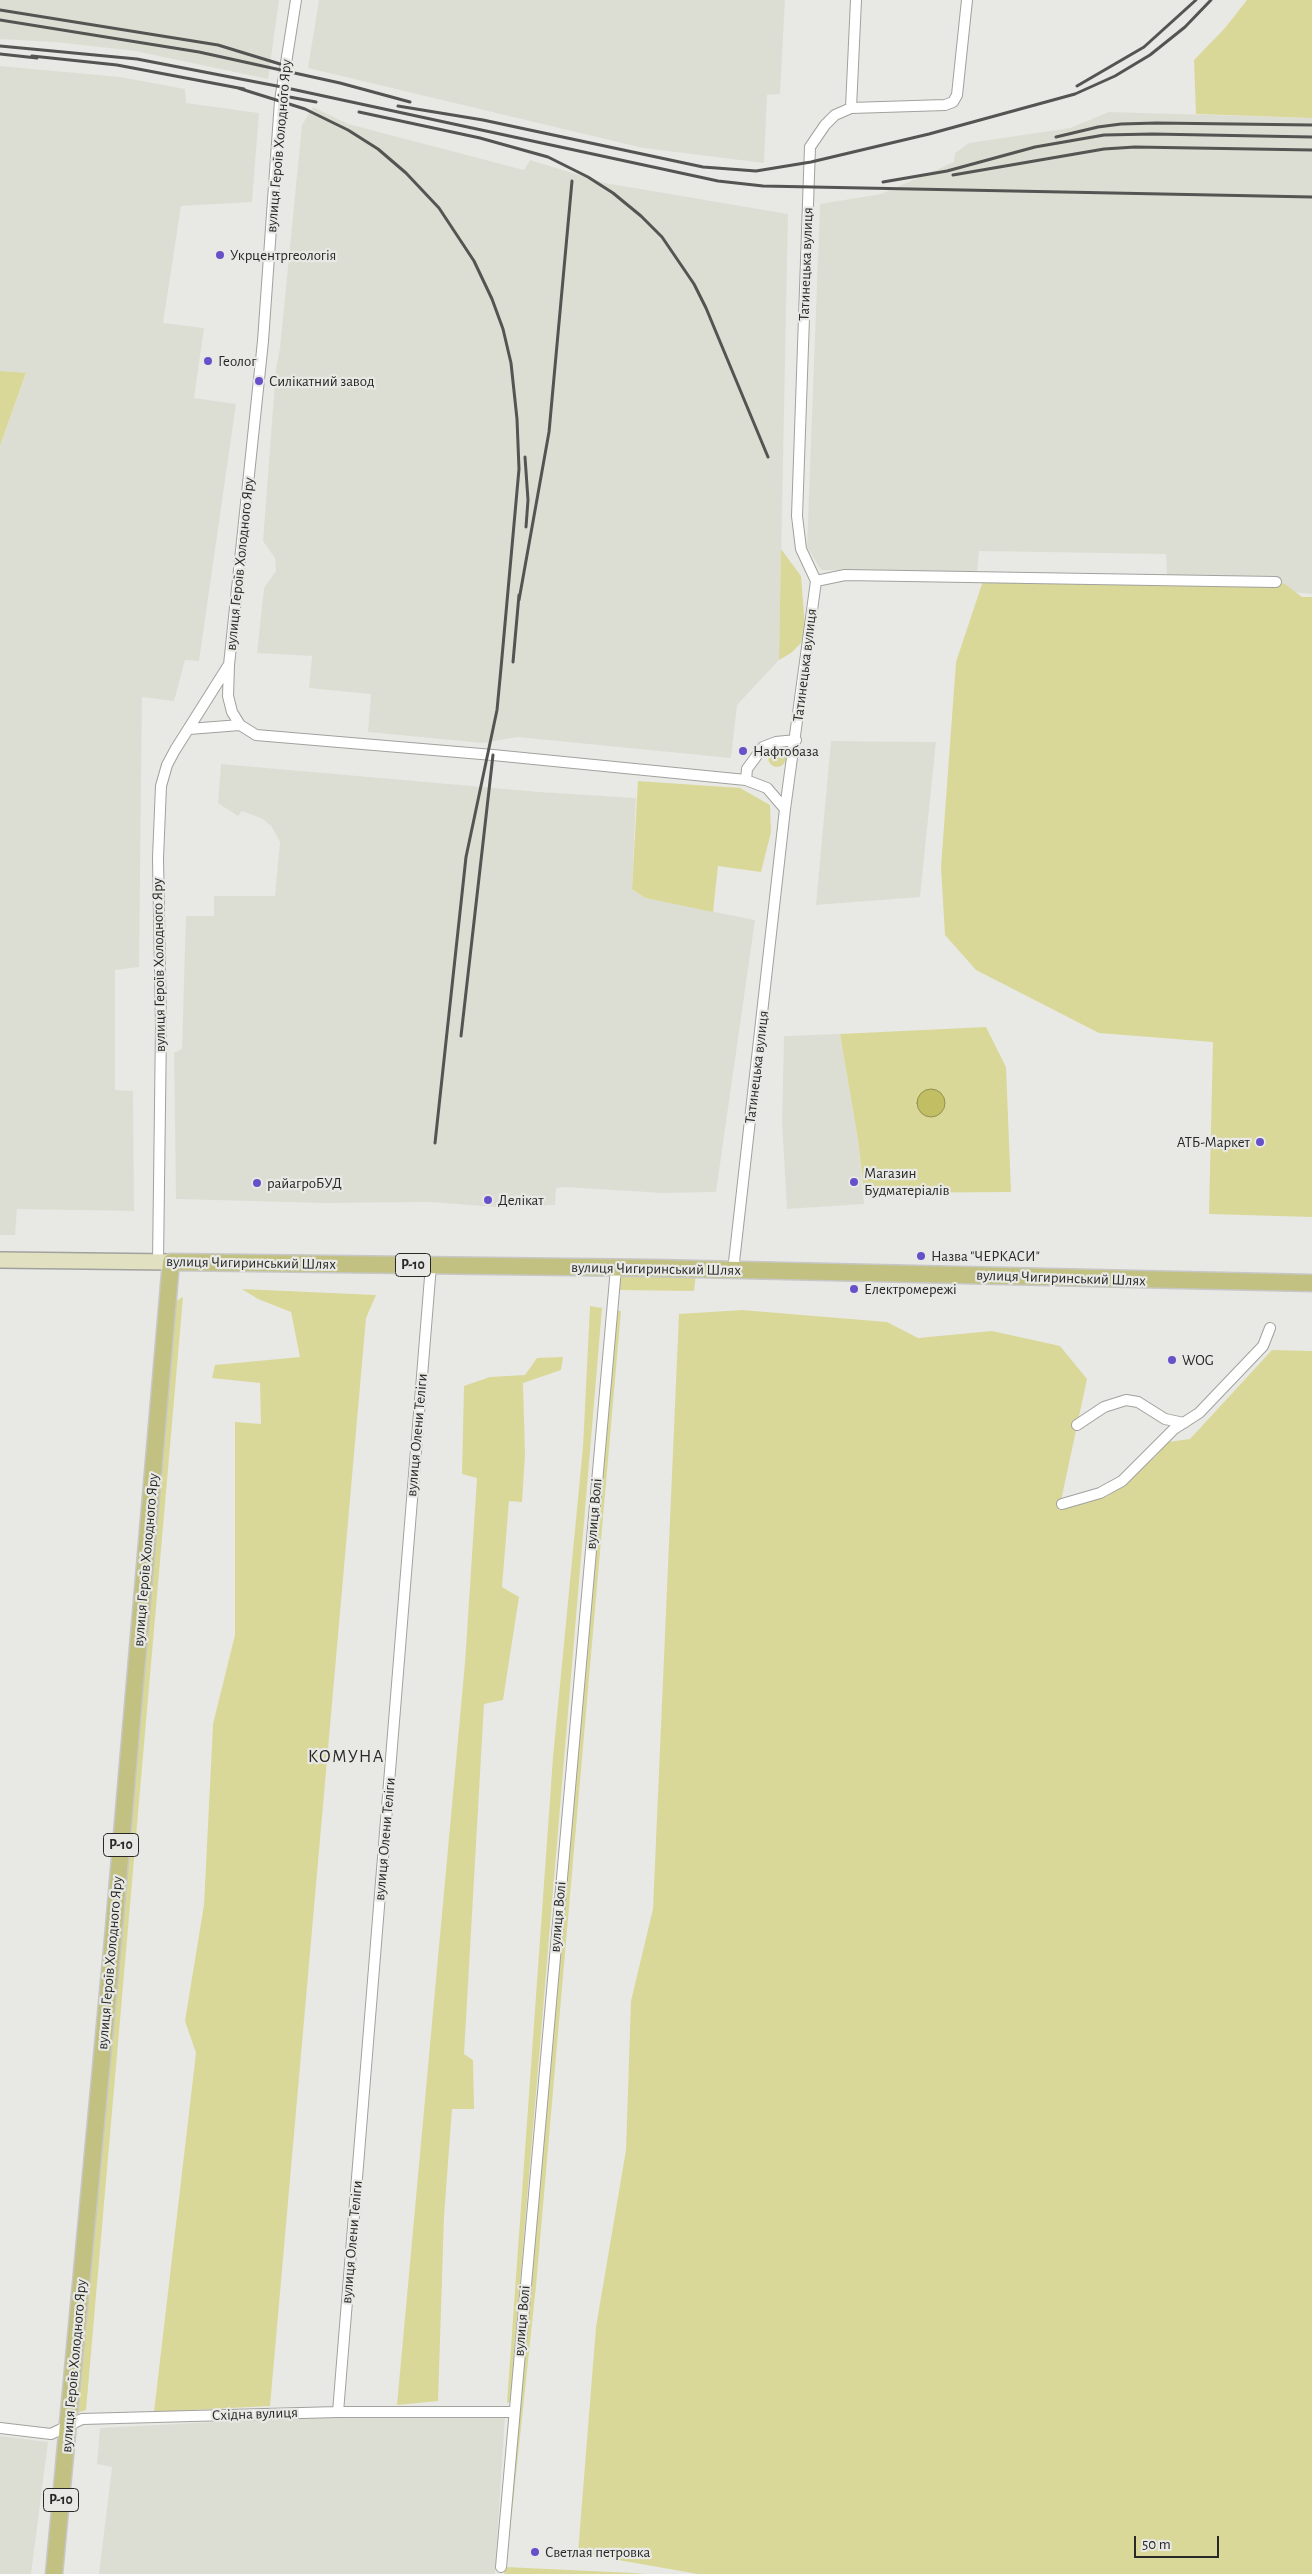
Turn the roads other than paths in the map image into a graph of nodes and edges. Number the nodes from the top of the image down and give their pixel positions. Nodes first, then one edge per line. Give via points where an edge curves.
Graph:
1 (296, 0) edge
2 (856, 0) edge
3 (967, 0) edge
4 (851, 108) junction
5 (816, 580) junction
6 (1276, 582) dead end
7 (229, 665) junction
8 (240, 725) junction
9 (188, 729) junction
10 (796, 740) junction
11 (746, 780) junction
12 (785, 809) junction
13 (0, 1260) edge
14 (165, 1262) junction
15 (431, 1265) junction
16 (616, 1268) junction
17 (734, 1271) junction
18 (1312, 1283) edge
19 (1270, 1328) dead end
20 (1184, 1423) junction
21 (1077, 1425) dead end
22 (1062, 1504) dead end
23 (338, 2412) junction
24 (514, 2412) junction
25 (69, 2427) junction
26 (0, 2428) edge
27 (501, 2567) dead end
28 (54, 2574) edge

1 - 7 street, вулиця Героїв Холодного Яру via 280,101 263,341
2 - 4 street
3 - 4 street via 957,95 953,102 945,105
4 - 5 street, Татинецька вулиця via 825,125 810,147 797,516 801,549
5 - 6 street via 845,574
5 - 10 street, Татинецька вулиця
7 - 8 street via 228,696
7 - 9 street, вулиця Героїв Холодного Яру
8 - 9 street
8 - 11 street via 256,735
9 - 14 street, вулиця Героїв Холодного Яру via 167,765 160,792 158,858
10 - 11 street via 763,747 747,769
10 - 12 street, Татинецька вулиця
11 - 12 street via 767,788
12 - 17 street, Татинецька вулиця
13 - 14 main road, вулиця Чигиринський Шлях
14 - 15 main road, вулиця Чигиринський Шлях / Р-10
14 - 25 main road, вулиця Героїв Холодного Яру / Р-10
15 - 16 main road, вулиця Чигиринський Шлях / Р-10
15 - 23 street, вулиця Олени Теліги
16 - 17 main road, вулиця Чигиринський Шлях / Р-10
16 - 24 street, вулиця Волі
17 - 18 main road, вулиця Чигиринський Шлях / Р-10
19 - 20 street via 1263,1346 1199,1413
20 - 21 street via 1166,1419 1138,1402 1126,1400 1104,1408
20 - 22 street via 1122,1481 1100,1493
23 - 24 street, Східна вулиця
23 - 25 street, Східна вулиця via 82,2419
24 - 27 street, вулиця Волі
25 - 26 street, Східна вулиця via 51,2434
25 - 28 main road, вулиця Героїв Холодного Яру / Р-10

